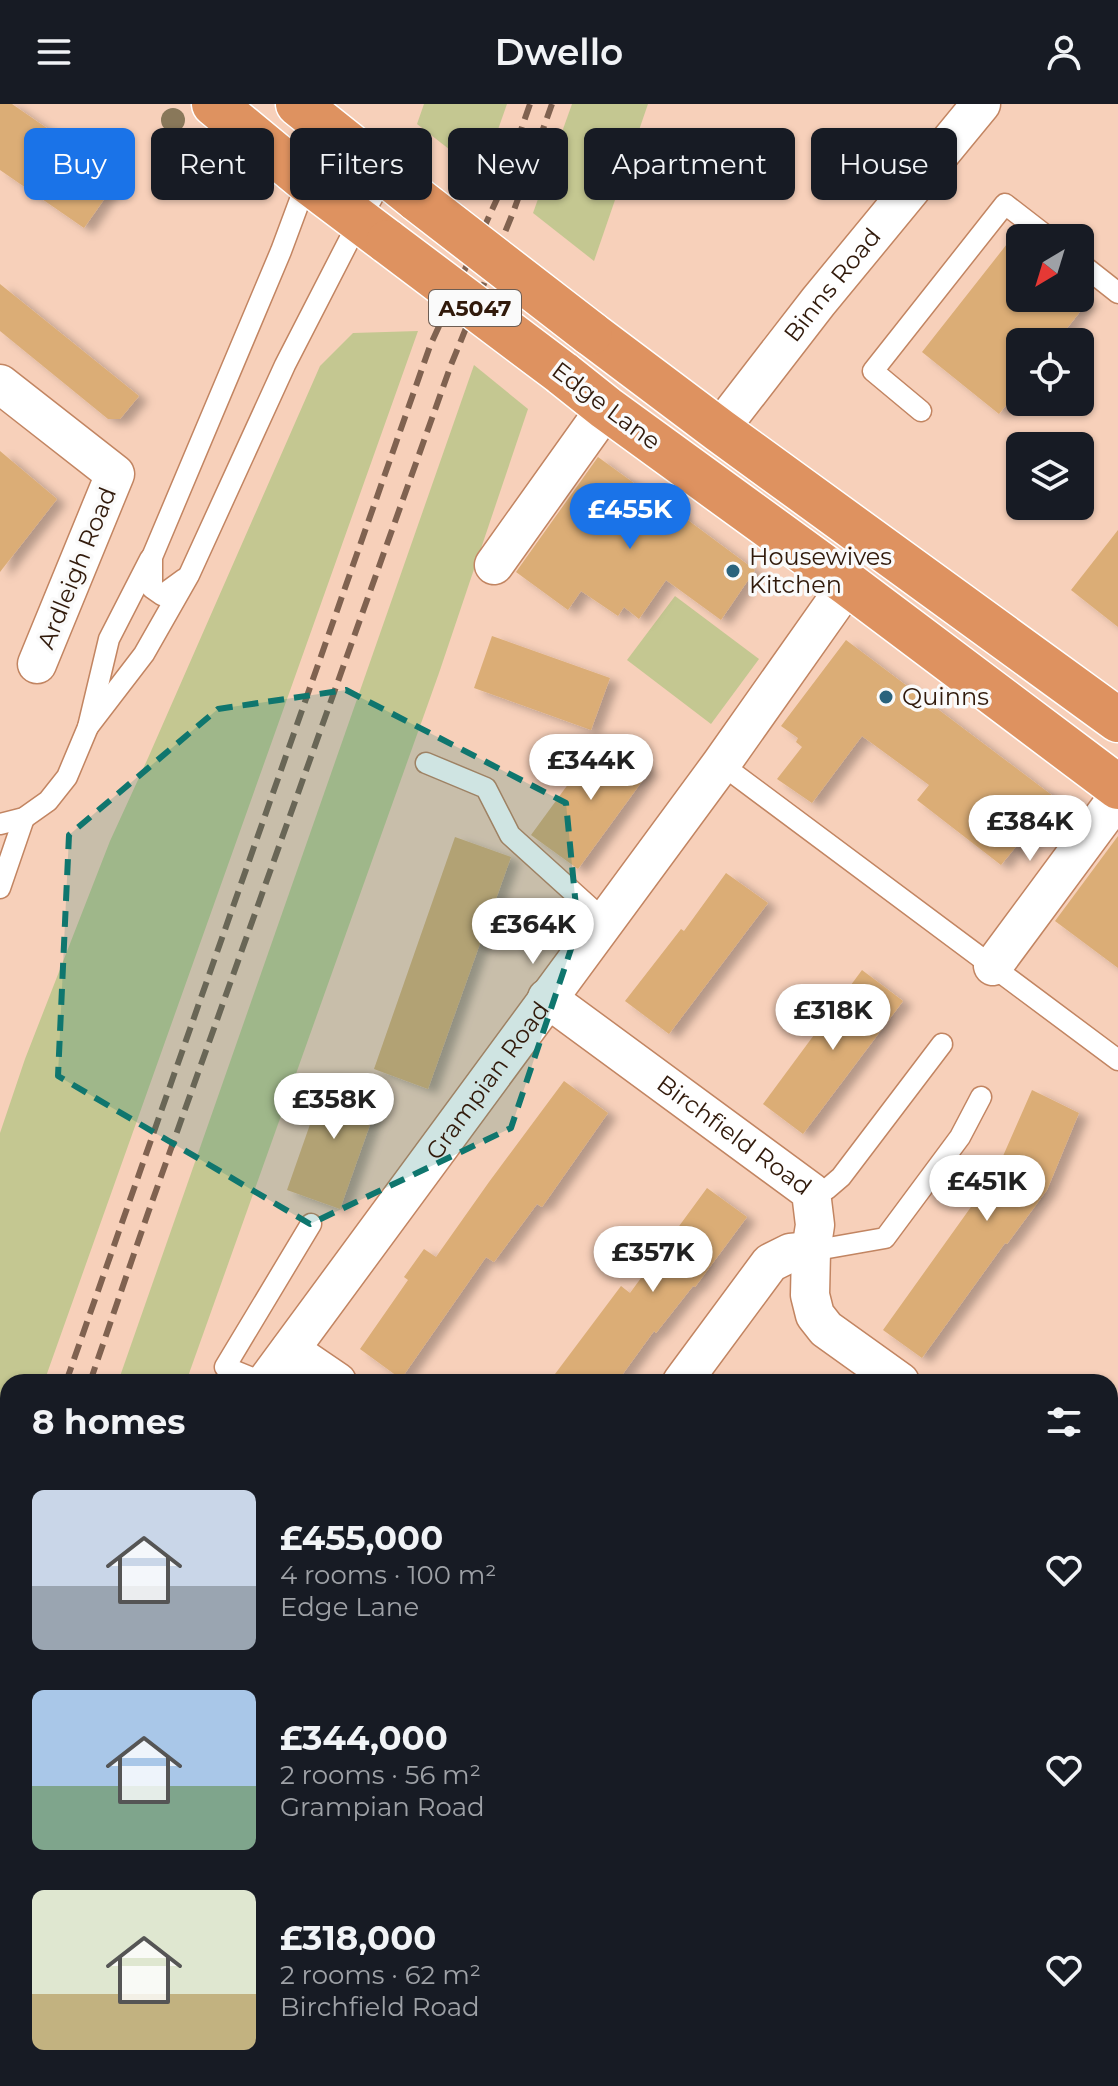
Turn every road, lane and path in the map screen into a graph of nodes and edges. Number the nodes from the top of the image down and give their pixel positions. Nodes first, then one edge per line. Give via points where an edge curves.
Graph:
1 (214, 104) edge
2 (981, 104) edge
3 (290, 167) edge
4 (300, 200) edge
5 (332, 200) edge
6 (393, 200) edge
7 (418, 200) edge
8 (1031, 224) edge
9 (373, 232) junction
10 (1094, 274) edge
11 (1118, 293) edge
12 (0, 384) edge
13 (606, 408) junction
14 (921, 411) dead end
15 (719, 430) junction
16 (152, 557) junction
17 (494, 565) dead end
18 (189, 575) junction
19 (848, 584) junction
20 (37, 664) dead end
21 (1118, 720) edge
22 (88, 727) junction
23 (426, 763) dead end
24 (721, 764) junction
25 (1118, 787) edge
26 (1118, 797) edge
27 (24, 818) junction
28 (0, 824) edge
29 (0, 888) edge
30 (605, 921) junction
31 (993, 966) junction
32 (547, 998) junction
33 (942, 1044) dead end
34 (1118, 1060) edge
35 (981, 1097) dead end
36 (811, 1192) junction
37 (311, 1224) dead end
38 (811, 1251) junction
39 (290, 1350) junction
40 (243, 1374) edge
41 (270, 1374) edge
42 (325, 1374) edge
43 (688, 1374) edge
44 (889, 1374) edge

1 - 3 highway, Edge Lane / A5047
2 - 15 street, Binns Road
4 - 16 lane
5 - 9 highway, Edge Lane / A5047
6 - 9 lane
7 - 15 highway, Edge Lane / A5047, bridge
8 - 14 lane via 1005,204 873,371
9 - 13 highway, Edge Lane / A5047, bridge
9 - 18 lane via 285,365
10 - 11 lane
12 - 20 street, Ardleigh Road via 115,474
13 - 17 street
13 - 19 highway, Edge Lane / A5047
15 - 21 highway, Edge Lane / A5047
16 - 18 lane via 152,588 162,595
16 - 22 lane via 109,639
18 - 22 lane via 144,654
19 - 24 street, Grampian Road
19 - 25 highway, Edge Lane / A5047
22 - 27 lane via 67,777 48,801
23 - 30 lane via 486,788 510,835
24 - 30 street, Grampian Road
24 - 31 lane
26 - 31 street
27 - 28 lane
27 - 29 lane
30 - 32 street, Grampian Road
31 - 34 lane
32 - 36 street, Birchfield Road
32 - 39 street, Grampian Road
33 - 36 lane via 841,1177 827,1189
35 - 38 lane via 960,1137 885,1238
36 - 38 street, Birchfield Road
37 - 40 lane via 225,1367
38 - 43 street via 770,1263
38 - 44 street, Birchfield Road via 815,1315 826,1329
39 - 41 street, Grampian Road
39 - 42 street

